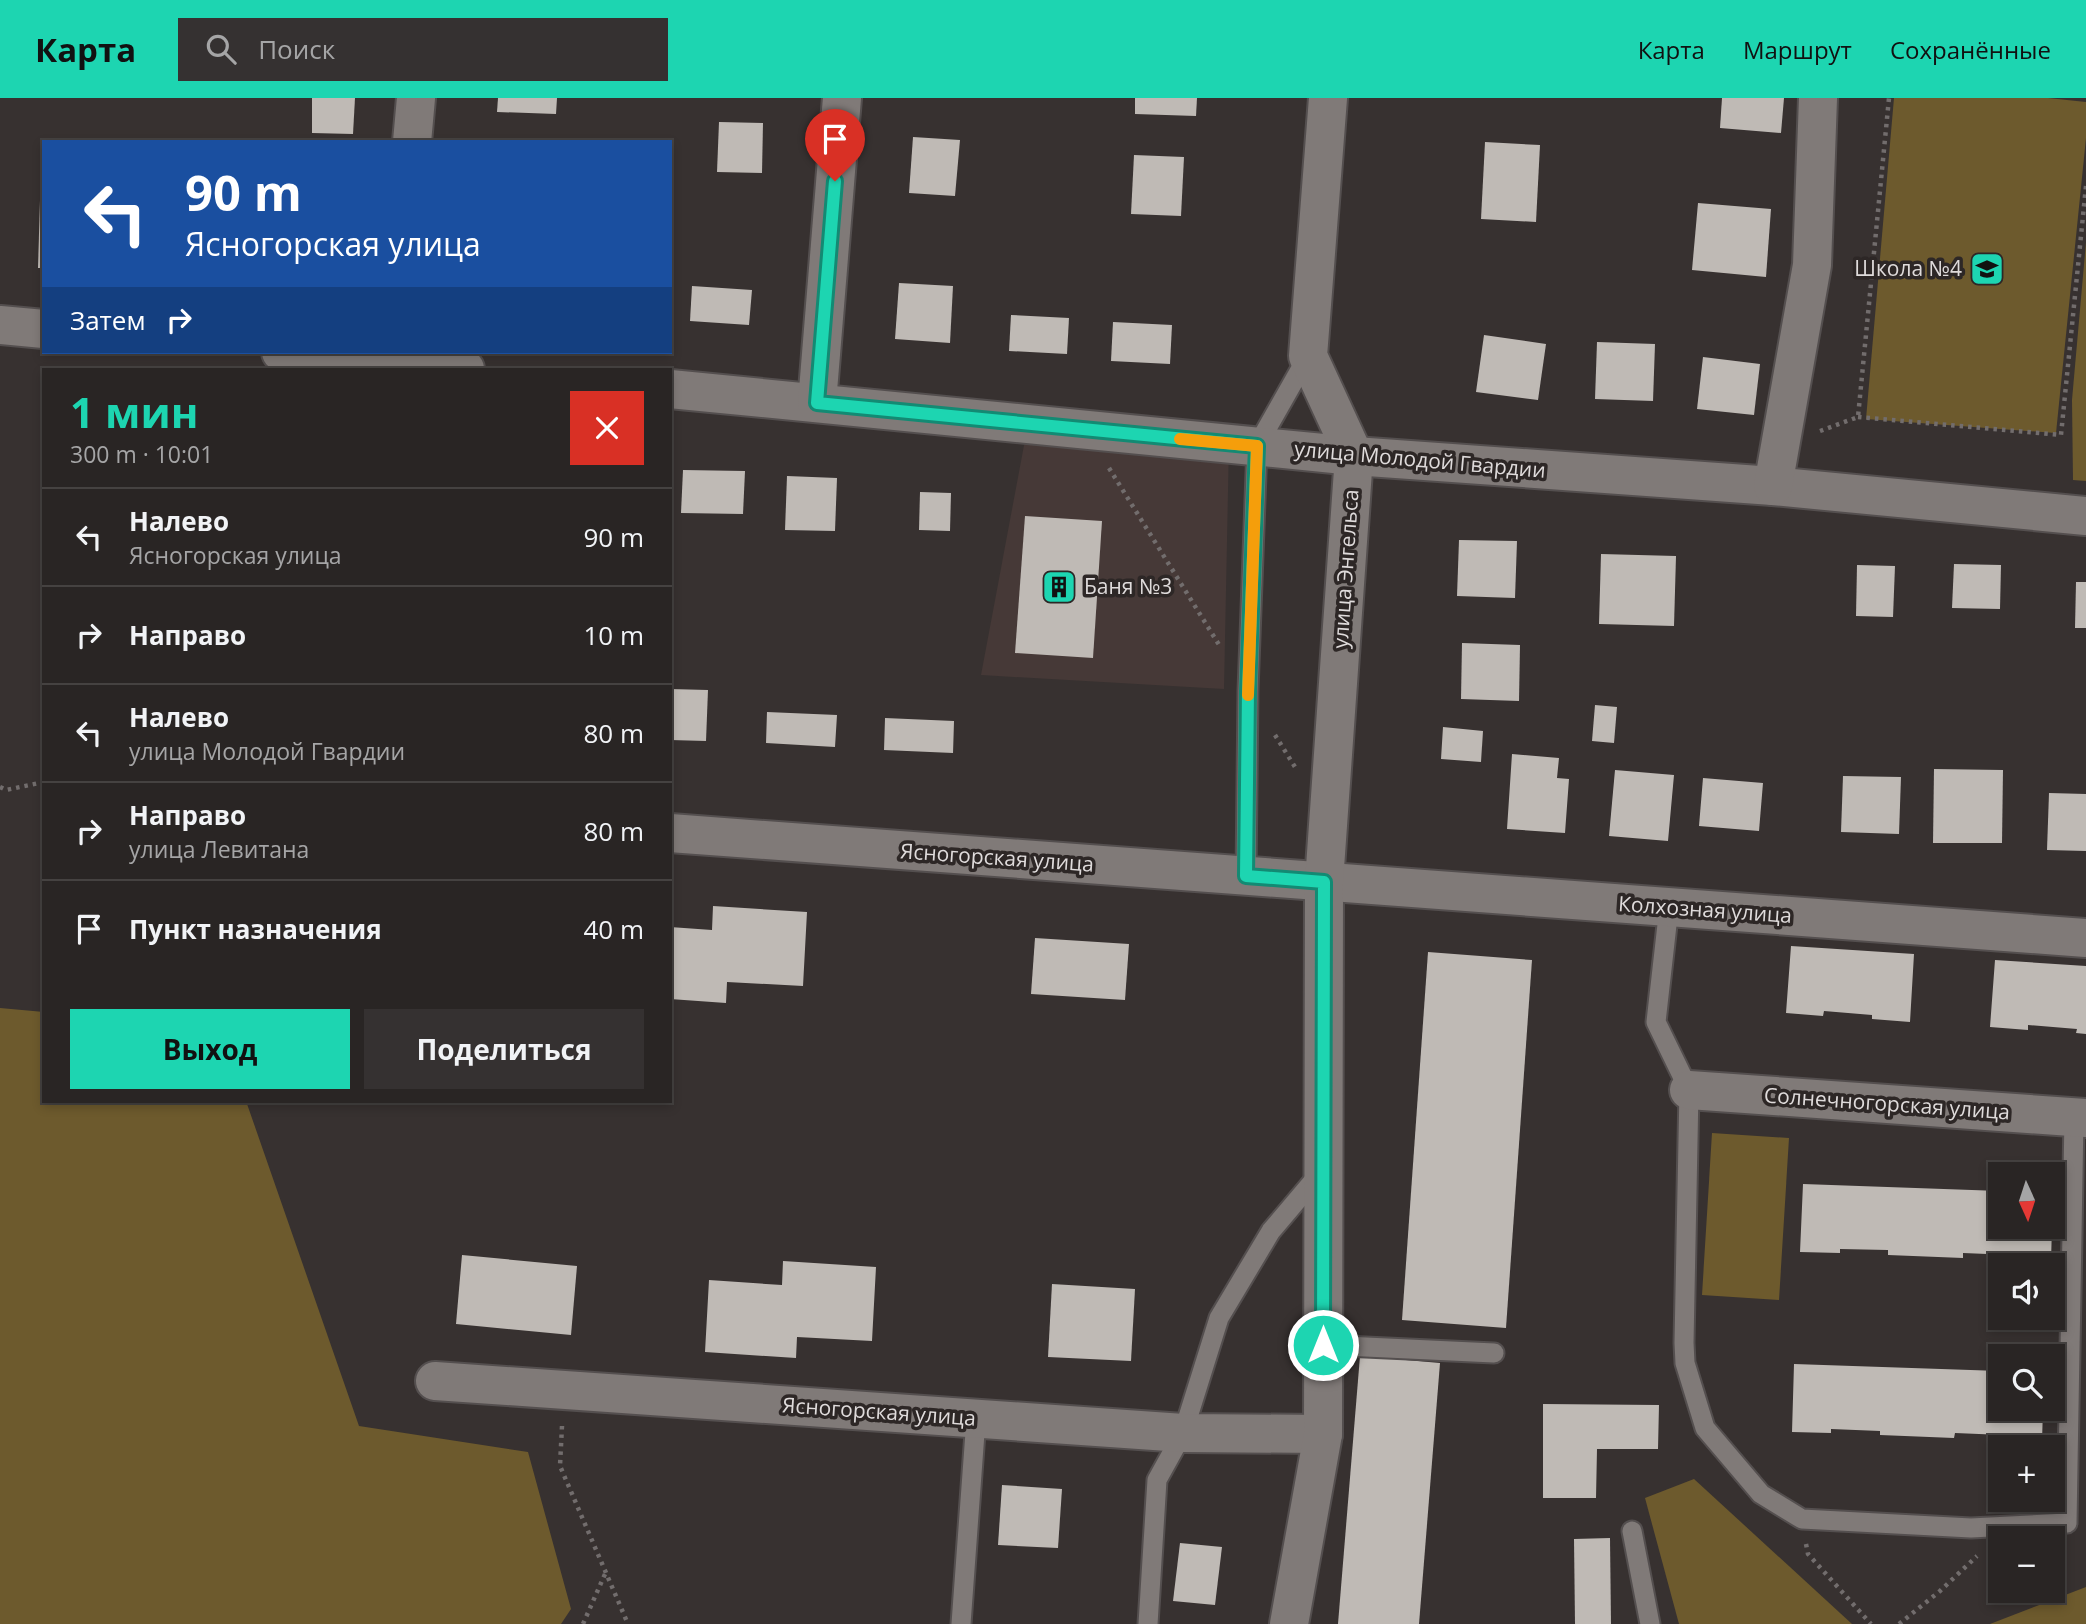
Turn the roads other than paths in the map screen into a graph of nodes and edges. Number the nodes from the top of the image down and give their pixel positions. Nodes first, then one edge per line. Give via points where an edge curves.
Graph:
1 (416, 98) edge
2 (842, 98) edge
3 (1328, 98) edge
4 (1818, 98) edge
5 (412, 140) edge
6 (0, 325) edge
7 (42, 329) edge
8 (325, 354) edge
9 (1308, 356) junction
10 (391, 357) edge
11 (459, 368) edge
12 (672, 389) edge
13 (817, 403) junction
14 (1257, 446) junction
15 (1354, 456) junction
16 (1773, 485) junction
17 (2086, 516) edge
18 (672, 834) edge
19 (1246, 876) junction
20 (1324, 882) junction
21 (1669, 907) junction
22 (2086, 938) edge
23 (1689, 1090) junction
24 (2080, 1117) edge
25 (1324, 1169) junction
26 (1323, 1345) junction
27 (1494, 1353) dead end
28 (435, 1381) dead end
29 (976, 1419) junction
30 (1183, 1433) junction
31 (1323, 1434) junction
32 (1632, 1531) dead end
33 (961, 1624) edge
34 (1148, 1624) edge
35 (1289, 1624) edge
36 (1650, 1624) edge

1 - 5 street
2 - 13 street
3 - 9 street, улица Энгельса
4 - 16 street via 1812,265
6 - 7 street
8 - 10 street
9 - 14 lane
9 - 15 street, улица Энгельса
10 - 11 street
12 - 13 street, улица Молодой Гвардии
13 - 14 street, улица Молодой Гвардии
14 - 15 street, улица Молодой Гвардии
14 - 19 lane
15 - 16 street, улица Молодой Гвардии
15 - 20 street, улица Энгельса
16 - 17 street, улица Молодой Гвардии
18 - 19 street, Ясногорская улица
19 - 20 street, Ясногорская улица
20 - 21 street, Колхозная улица
20 - 25 street, улица Энгельса
21 - 22 street, Колхозная улица
21 - 23 lane via 1656,1022
23 - 24 street, Солнечногорская улица
23 - 24 lane via 1685,1363 1705,1428 1761,1494 1802,1519 2004,1528 2067,1523
25 - 26 street, улица Энгельса
25 - 30 lane via 1270,1231 1219,1318
26 - 27 lane
26 - 31 street, улица Энгельса
28 - 29 street, Ясногорская улица
29 - 30 street, Ясногорская улица
29 - 33 lane
30 - 31 street, Ясногорская улица
30 - 34 lane via 1157,1480
31 - 35 street, улица Энгельса
32 - 36 lane

